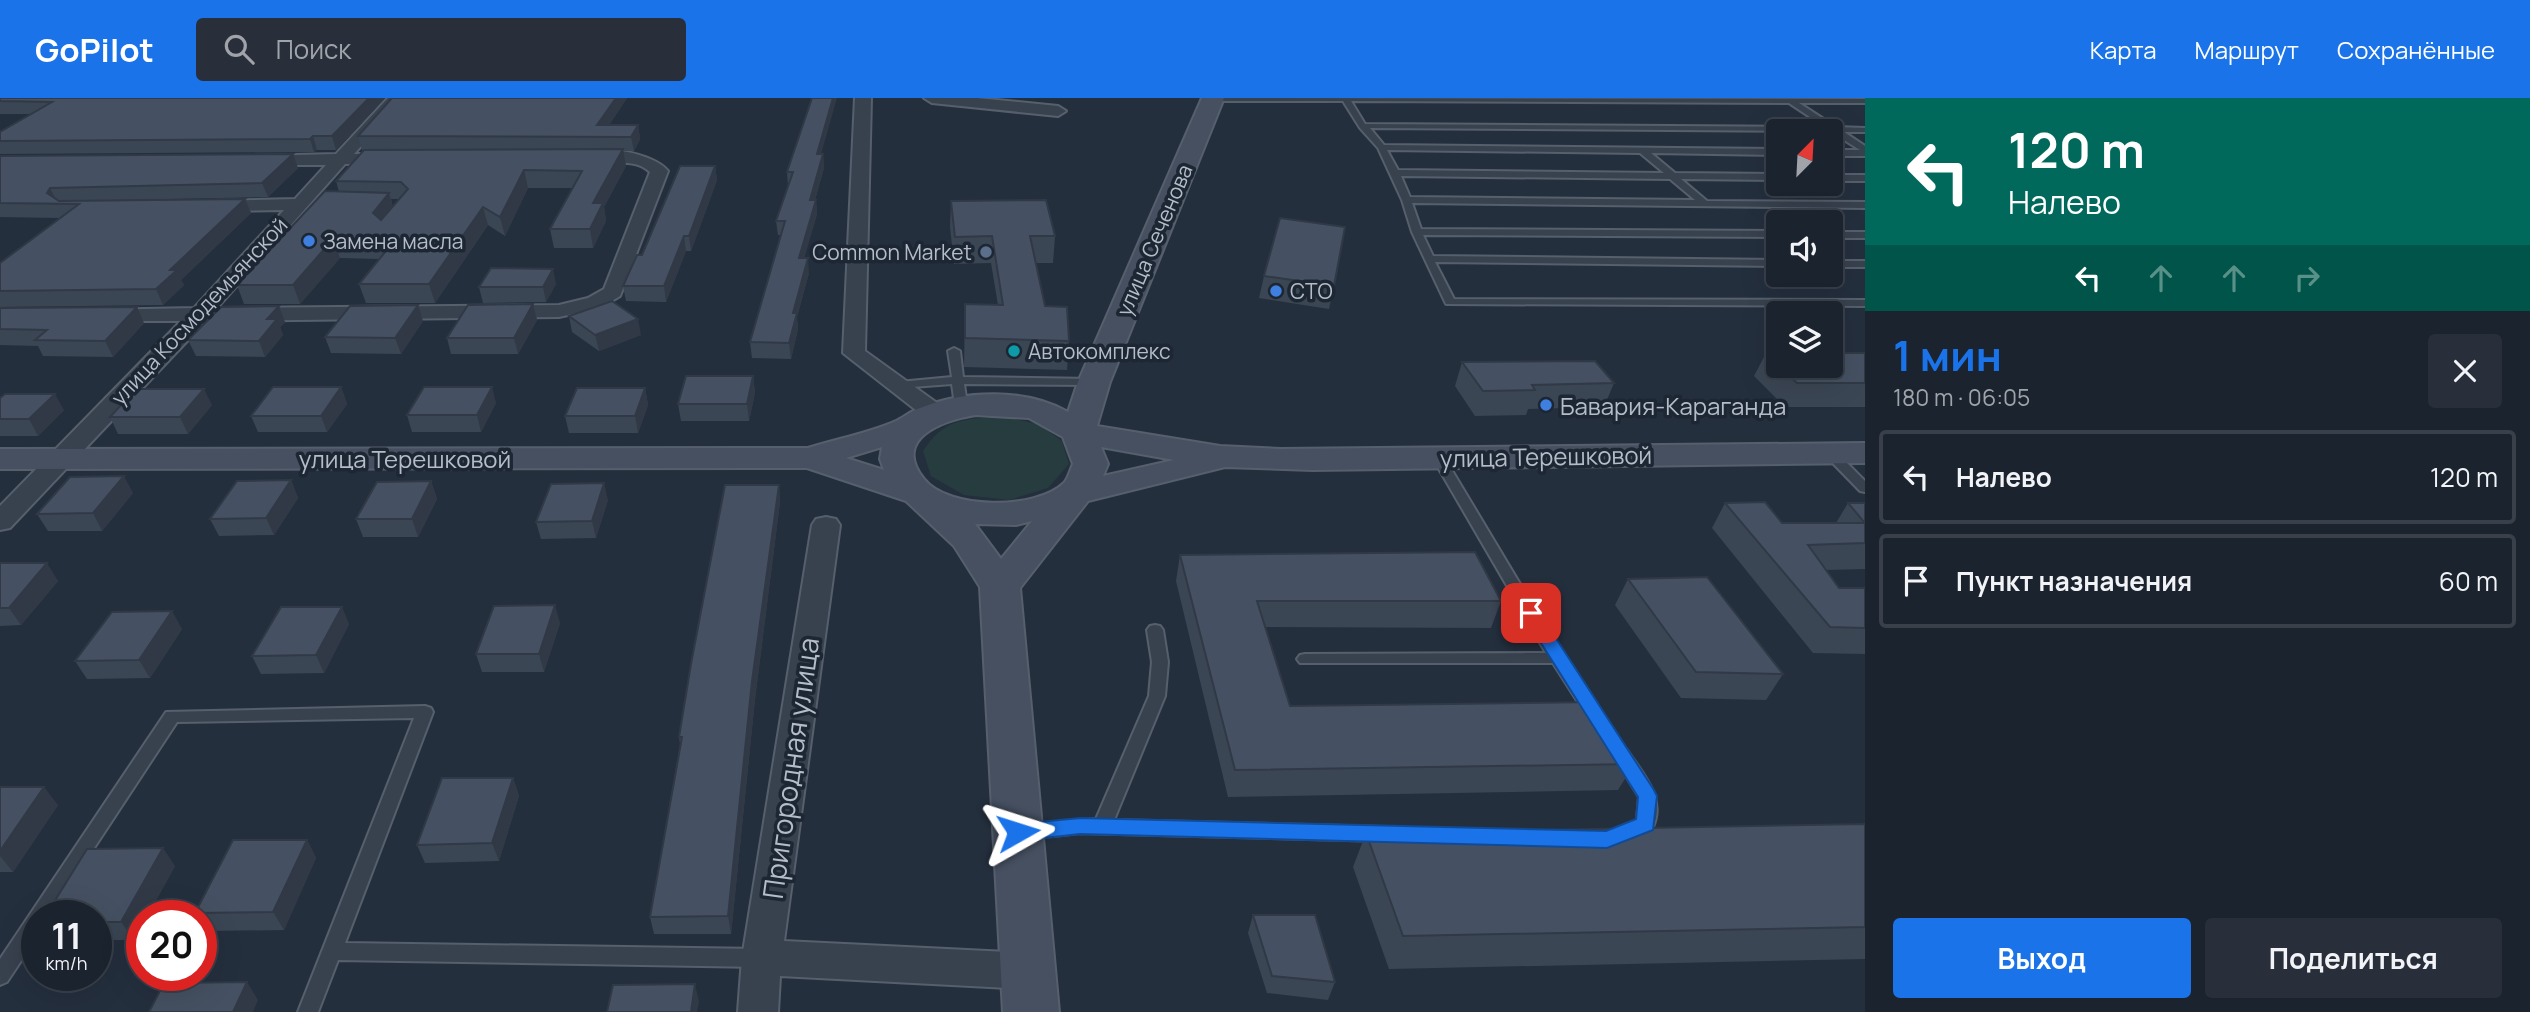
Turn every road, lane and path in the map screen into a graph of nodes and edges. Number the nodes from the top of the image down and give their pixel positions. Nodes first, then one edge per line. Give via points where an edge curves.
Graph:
1 (396, 98) edge
2 (863, 98) edge
3 (973, 98) edge
4 (1196, 98) edge
5 (1213, 98) edge
6 (1269, 98) edge
7 (939, 99) edge
8 (1345, 99) edge
9 (1789, 99) edge
10 (1865, 101) edge
11 (1058, 111) dead end
12 (1819, 119) edge
13 (1363, 126) junction
14 (1766, 129) edge
15 (1843, 130) edge
16 (1865, 130) edge
17 (1843, 136) edge
18 (1382, 147) junction
19 (1642, 150) junction
20 (1766, 152) edge
21 (1865, 152) edge
22 (1843, 153) edge
23 (339, 159) junction
24 (409, 159) edge
25 (562, 159) edge
26 (244, 160) edge
27 (1395, 173) junction
28 (1674, 176) junction
29 (1766, 177) edge
30 (1843, 178) edge
31 (1865, 178) edge
32 (1407, 200) junction
33 (1704, 203) junction
34 (306, 204) junction
35 (190, 205) edge
36 (1865, 205) edge
37 (1418, 232) junction
38 (1766, 234) edge
39 (1843, 235) edge
40 (1865, 235) edge
41 (1429, 260) junction
42 (1766, 263) edge
43 (1843, 264) edge
44 (1865, 264) edge
45 (1865, 303) edge
46 (79, 315) edge
47 (199, 315) junction
48 (954, 351) dead end
49 (1094, 382) junction
50 (899, 385) junction
51 (1021, 405) junction
52 (942, 406) junction
53 (1078, 432) junction
54 (1830, 453) junction
55 (1865, 453) edge
56 (1438, 457) junction
57 (60, 458) junction
58 (810, 458) junction
59 (0, 459) edge
60 (1227, 459) junction
61 (1865, 488) edge
62 (1075, 493) junction
63 (919, 494) junction
64 (0, 522) edge
65 (826, 525) dead end
66 (1000, 586) junction
67 (1155, 630) dead end
68 (1558, 658) junction
69 (1305, 659) dead end
70 (1102, 827) junction
71 (1018, 832) junction
72 (1402, 834) edge
73 (1607, 840) edge
74 (50, 900) edge
75 (21, 942) edge
76 (332, 951) junction
77 (762, 958) junction
78 (3, 967) edge
79 (1029, 991) edge
80 (308, 1012) edge
81 (758, 1012) edge

1 - 23 street, улица Космодемьянской
2 - 50 street via 854,353
3 - 7 street
4 - 5 street
5 - 6 lane
5 - 49 main road, улица Сеченова
6 - 8 lane
7 - 11 street
8 - 9 lane
8 - 13 lane
9 - 10 lane
9 - 12 lane
13 - 14 lane
13 - 18 lane
15 - 16 lane
17 - 21 lane
18 - 19 lane
18 - 27 lane
19 - 20 lane
19 - 28 lane
21 - 22 lane
23 - 24 street
23 - 26 street
23 - 34 street, улица Космодемьянской
25 - 47 street via 632,158 659,171 613,292 595,303 559,311
27 - 28 lane
27 - 32 lane
28 - 29 lane
28 - 33 lane
30 - 31 lane
32 - 33 lane
32 - 37 lane
33 - 36 lane
34 - 35 street
34 - 47 street, улица Космодемьянской
37 - 38 lane
37 - 41 lane
39 - 40 lane
41 - 42 lane
41 - 45 lane via 1450,302
43 - 44 lane
46 - 47 street
47 - 57 street, улица Космодемьянской
48 - 52 lane
49 - 51 main road
49 - 52 lane
49 - 53 main road, улица Сеченова
50 - 52 street
50 - 52 lane
51 - 52 main road, улица Терешковой
51 - 53 main road, улица Терешковой
52 - 58 main road, улица Терешковой
52 - 63 main road via 901,441 897,459 903,477
53 - 60 main road, улица Терешковой
53 - 62 main road via 1089,447 1092,463 1087,479
54 - 55 main road, улица Терешковой
54 - 56 main road, улица Терешковой
54 - 61 lane
56 - 60 main road, улица Терешковой
56 - 68 lane
57 - 58 main road, улица Терешковой
57 - 59 main road, улица Терешковой
57 - 64 street, улица Космодемьянской
58 - 63 main road, улица Терешковой
60 - 62 main road, улица Терешковой
62 - 63 main road, улица Терешковой via 1028,513 999,516 960,511
62 - 66 main road
63 - 66 main road via 967,538
65 - 77 street, Пригородная улица
66 - 71 main road
67 - 70 lane via 1160,662 1157,696
68 - 69 lane
68 - 73 lane via 1647,796 1646,824
70 - 71 lane
70 - 72 lane
71 - 79 main road
74 - 76 lane via 172,716 425,712
75 - 78 lane
76 - 77 lane
76 - 80 lane
77 - 79 street
77 - 81 street, Пригородная улица

